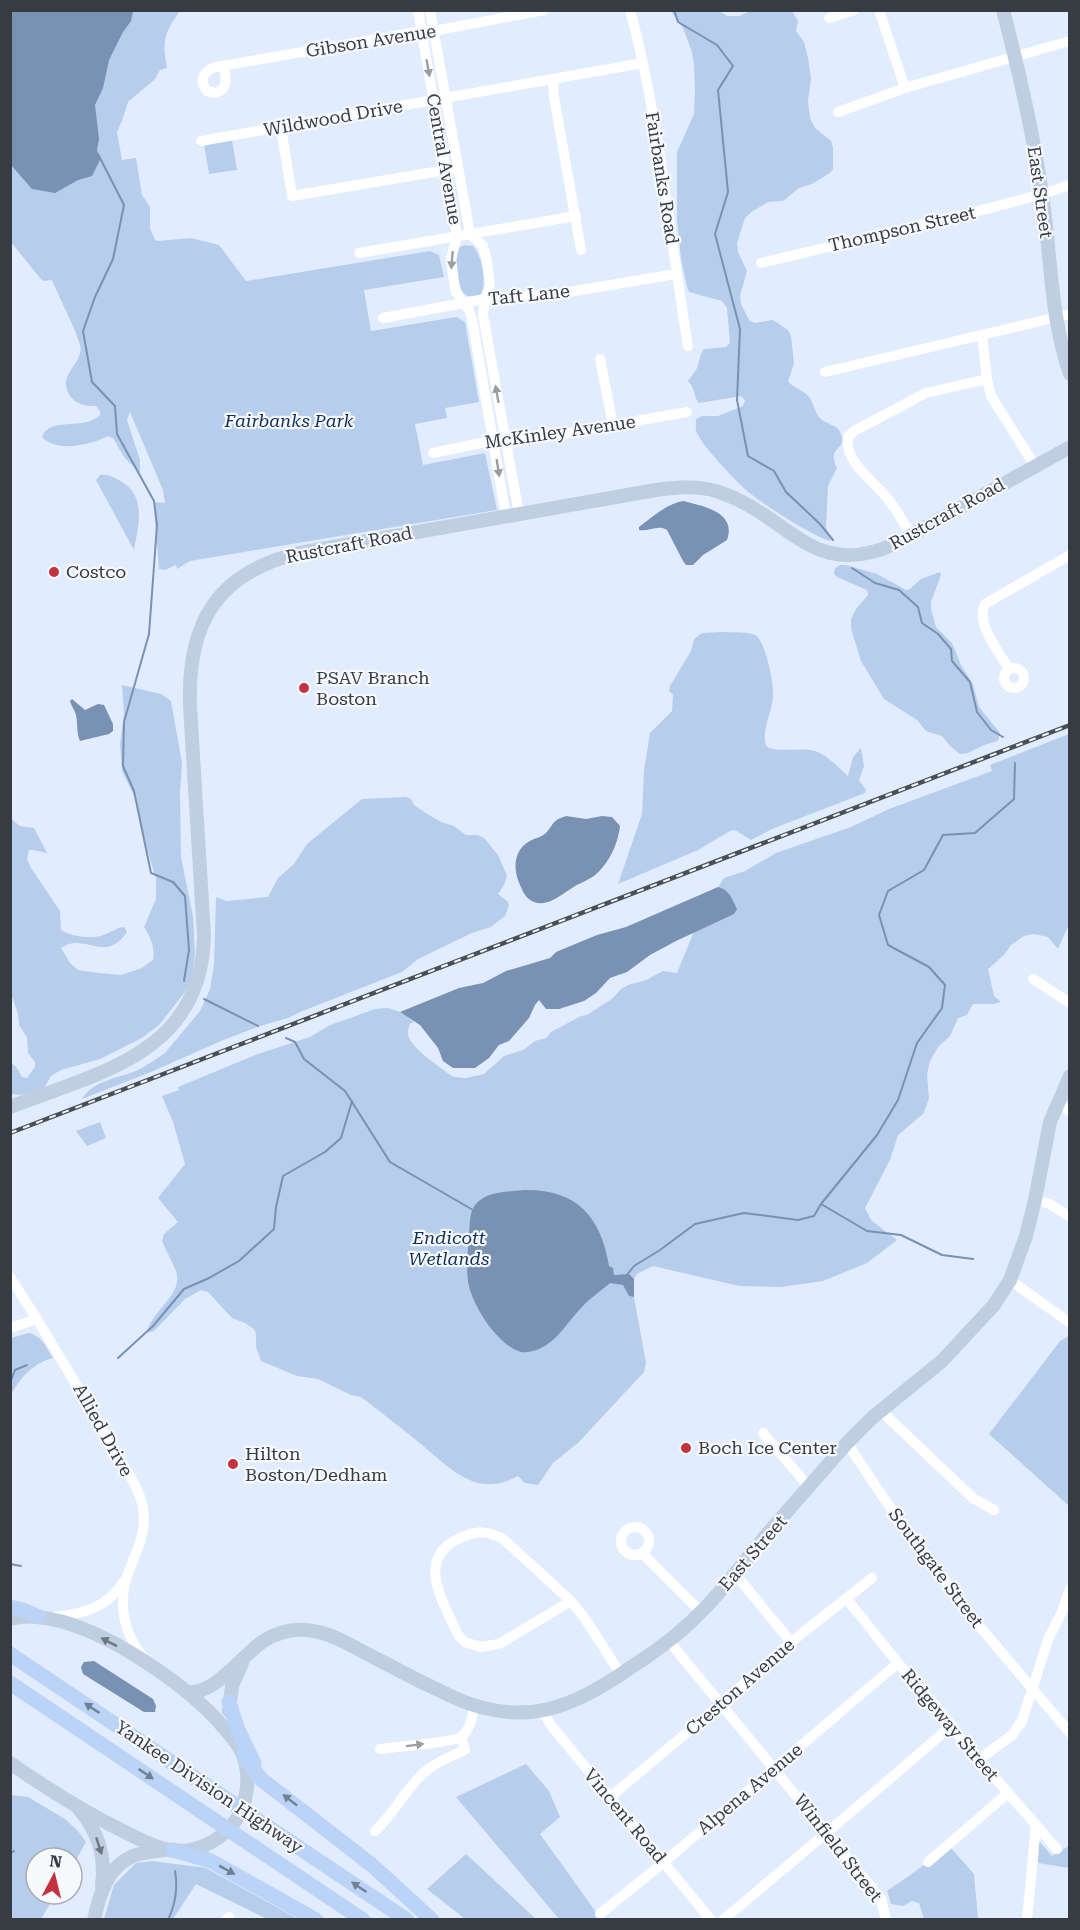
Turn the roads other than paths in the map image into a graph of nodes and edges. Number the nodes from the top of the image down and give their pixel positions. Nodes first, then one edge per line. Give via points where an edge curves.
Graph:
1 (418, 10) edge
2 (430, 10) edge
3 (544, 10) edge
4 (630, 10) edge
5 (879, 10) edge
6 (1003, 10) edge
7 (851, 11) edge
8 (829, 18) dead end
9 (422, 31) junction
10 (434, 31) junction
11 (1070, 41) edge
12 (1015, 57) junction
13 (643, 63) junction
14 (224, 66) junction
15 (553, 79) junction
16 (904, 88) junction
17 (446, 99) junction
18 (433, 100) junction
19 (837, 112) dead end
20 (281, 128) junction
21 (201, 141) dead end
22 (458, 168) junction
23 (446, 170) junction
24 (1070, 185) edge
25 (1042, 194) junction
26 (576, 216) junction
27 (471, 234) junction
28 (457, 236) junction
29 (581, 250) dead end
30 (359, 253) dead end
31 (761, 262) dead end
32 (676, 274) junction
33 (486, 299) junction
34 (464, 303) junction
35 (1063, 316) edge
36 (383, 318) dead end
37 (982, 335) junction
38 (688, 346) dead end
39 (600, 358) dead end
40 (825, 372) dead end
41 (1070, 374) edge
42 (987, 379) junction
43 (687, 412) dead end
44 (614, 425) junction
45 (494, 442) junction
46 (506, 444) junction
47 (1070, 447) edge
48 (432, 453) dead end
49 (1035, 466) junction
50 (512, 515) junction
51 (911, 535) junction
52 (1070, 555) edge
53 (1009, 669) dead end
54 (1034, 979) dead end
55 (1070, 1003) edge
56 (1070, 1076) edge
57 (10, 1107) edge
58 (1063, 1107) edge
59 (1035, 1200) junction
60 (1070, 1216) edge
61 (10, 1278) edge
62 (1010, 1280) junction
63 (37, 1318) junction
64 (1070, 1323) edge
65 (10, 1328) edge
66 (880, 1410) junction
67 (762, 1433) dead end
68 (847, 1443) junction
69 (809, 1488) junction
70 (994, 1510) dead end
71 (642, 1553) dead end
72 (735, 1574) junction
73 (127, 1576) junction
74 (872, 1578) dead end
75 (1070, 1588) edge
76 (846, 1599) junction
77 (571, 1601) junction
78 (10, 1607) edge
79 (701, 1612) junction
80 (43, 1617) junction
81 (1066, 1617) edge
82 (10, 1619) edge
83 (668, 1640) junction
84 (791, 1642) junction
85 (10, 1654) edge
86 (246, 1656) junction
87 (898, 1663) junction
88 (159, 1672) junction
89 (621, 1675) junction
90 (10, 1683) edge
91 (1032, 1687) junction
92 (187, 1692) junction
93 (229, 1702) junction
94 (721, 1704) junction
95 (476, 1706) junction
96 (543, 1711) junction
97 (952, 1725) junction
98 (1070, 1733) edge
99 (461, 1737) junction
100 (380, 1749) dead end
101 (242, 1754) junction
102 (980, 1759) junction
103 (10, 1763) edge
104 (774, 1769) junction
105 (10, 1771) edge
106 (32, 1778) junction
107 (270, 1785) junction
108 (1008, 1792) junction
109 (609, 1798) junction
110 (74, 1804) junction
111 (1036, 1824) junction
112 (375, 1831) dead end
113 (826, 1832) junction
114 (1057, 1849) dead end
115 (169, 1850) junction
116 (928, 1862) dead end
117 (663, 1863) junction
118 (101, 1894) junction
119 (600, 1914) dead end
120 (94, 1920) edge
121 (316, 1920) edge
122 (363, 1920) edge
123 (407, 1920) edge
124 (432, 1920) edge
125 (711, 1920) edge
126 (723, 1920) edge
127 (886, 1920) edge
128 (1027, 1920) edge

1 - 9 street, Central Avenue
2 - 10 street, Central Avenue
3 - 10 street, Gibson Avenue
4 - 13 street, Fairbanks Road
5 - 16 street
6 - 12 main road, East Street
7 - 8 street
9 - 10 street, Gibson Avenue
9 - 14 street, Gibson Avenue
9 -> 18 street, Central Avenue
10 - 17 street, Central Avenue
11 - 12 street
12 - 16 street
12 - 25 main road, East Street
13 - 15 street, Wildwood Drive
13 - 32 street, Fairbanks Road
14 - 14 street, Gibson Avenue via 205,72 203,86 207,91 220,92 226,84
15 - 17 street, Wildwood Drive
15 - 26 street
16 - 19 street
17 - 18 street, Wildwood Drive
17 - 22 street, Central Avenue
18 - 20 street, Wildwood Drive
18 - 23 street, Central Avenue
20 - 21 street, Wildwood Drive
20 - 23 street via 292,196
22 - 23 street
22 - 27 street, Central Avenue
23 - 28 street, Central Avenue
24 - 25 street, Thompson Street
25 - 31 street, Thompson Street
25 - 35 main road, East Street
26 - 27 street
26 - 29 street
27 - 28 street
27 - 33 street, Central Avenue via 486,254 490,282
28 - 30 street
28 -> 34 street, Central Avenue via 451,269 456,292
32 - 33 street, Taft Lane via 543,296
32 - 38 street, Fairbanks Road
33 - 34 street, Taft Lane
46 -> 33 street, Central Avenue via 483,315
34 - 36 street, Taft Lane
34 - 45 street, Central Avenue via 472,319
35 - 37 street
35 - 41 main road, East Street via 1061,348
37 - 40 street
37 - 42 street
39 - 44 street
42 - 49 street via 995,404
42 - 51 street via 926,393 848,437 853,460 888,499
43 - 44 street, McKinley Avenue
44 - 46 street, McKinley Avenue
45 - 46 street, McKinley Avenue
45 - 48 street, McKinley Avenue
45 -> 50 street, Central Avenue
46 - 50 street, Central Avenue
47 - 49 main road, Rustcraft Road
49 - 51 main road, Rustcraft Road
50 - 51 main road, Rustcraft Road via 696,487 737,500 798,539 831,554 874,552
50 - 57 main road, Rustcraft Road via 283,557 248,572 221,596 200,628 190,669 204,936 195,989 173,1026 140,1053
52 - 53 street via 985,604 983,622
54 - 55 street
56 - 58 main road, East Street
58 - 59 main road, East Street via 1050,1122
59 - 60 street
59 - 62 main road, East Street
61 - 63 street, Allied Drive
62 - 64 street
62 - 66 main road, East Street via 994,1305 942,1361
63 - 65 street
63 - 73 street, Allied Drive via 141,1500 142,1537
66 - 68 main road, East Street
66 - 70 street via 974,1499
67 - 69 street
68 - 69 main road, East Street
68 - 91 street, Southgate Street via 974,1620
69 - 72 main road, East Street
71 - 79 street
72 - 79 main road, East Street
72 - 84 street
73 - 80 street, Allied Drive via 114,1595 99,1606 83,1613
73 - 88 street, Allied Drive via 123,1606 128,1632 140,1654
74 - 76 street, Creston Avenue
75 - 81 street
76 - 84 street, Creston Avenue
76 - 87 street, Ridgeway Street
77 - 77 street via 503,1539 490,1532 461,1537 444,1547 436,1561 435,1578 458,1635 480,1647 499,1644
77 - 89 street
78 - 80 highway
79 - 83 main road, East Street
80 - 82 main road
88 -> 80 main road via 104,1639
81 - 91 street via 1049,1637
83 - 89 main road, East Street
83 - 94 street, Winfield Street
84 - 94 street, Creston Avenue
123 -> 85 highway, Yankee Division Highway
86 - 92 main road, East Street via 207,1688
86 - 93 main road, East Street via 236,1673
86 - 95 main road, East Street via 280,1633 311,1630
87 - 97 street, Ridgeway Street
87 - 104 street, Alpena Avenue
88 - 92 main road
89 - 96 main road, East Street via 577,1700
90 -> 122 highway, Yankee Division Highway
91 - 98 street, Southgate Street
91 - 102 street via 1022,1721 1012,1735
92 - 101 main road via 218,1721
93 - 101 main road, East Street via 232,1728
93 - 107 highway via 239,1733
94 - 104 street, Winfield Street
94 - 109 street, Creston Avenue
95 - 96 main road, East Street via 510,1713
95 - 99 street
96 - 109 street, Vincent Road
97 - 102 street, Ridgeway Street
97 - 113 street
100 -> 99 street
99 - 112 street via 465,1750 429,1768
101 - 107 highway
101 - 115 main road, East Street via 246,1795 238,1818 220,1837 202,1846
102 - 108 street, Ridgeway Street
103 - 106 main road
104 - 113 street, Winfield Street
104 - 117 street, Alpena Avenue
105 - 106 main road
106 - 110 main road
124 -> 107 highway via 373,1866
108 - 111 street, Ridgeway Street
108 - 116 street
109 - 117 street, Vincent Road
110 - 115 main road via 138,1839
110 -> 118 main road via 91,1825 100,1847
111 - 114 street, Ridgeway Street
111 - 128 street
113 - 126 street
113 - 127 street, Winfield Street via 881,1899
115 - 118 main road via 125,1860 110,1875
115 -> 121 highway via 214,1863
117 - 119 street, Alpena Avenue
117 - 125 street, Vincent Road
118 - 120 main road

